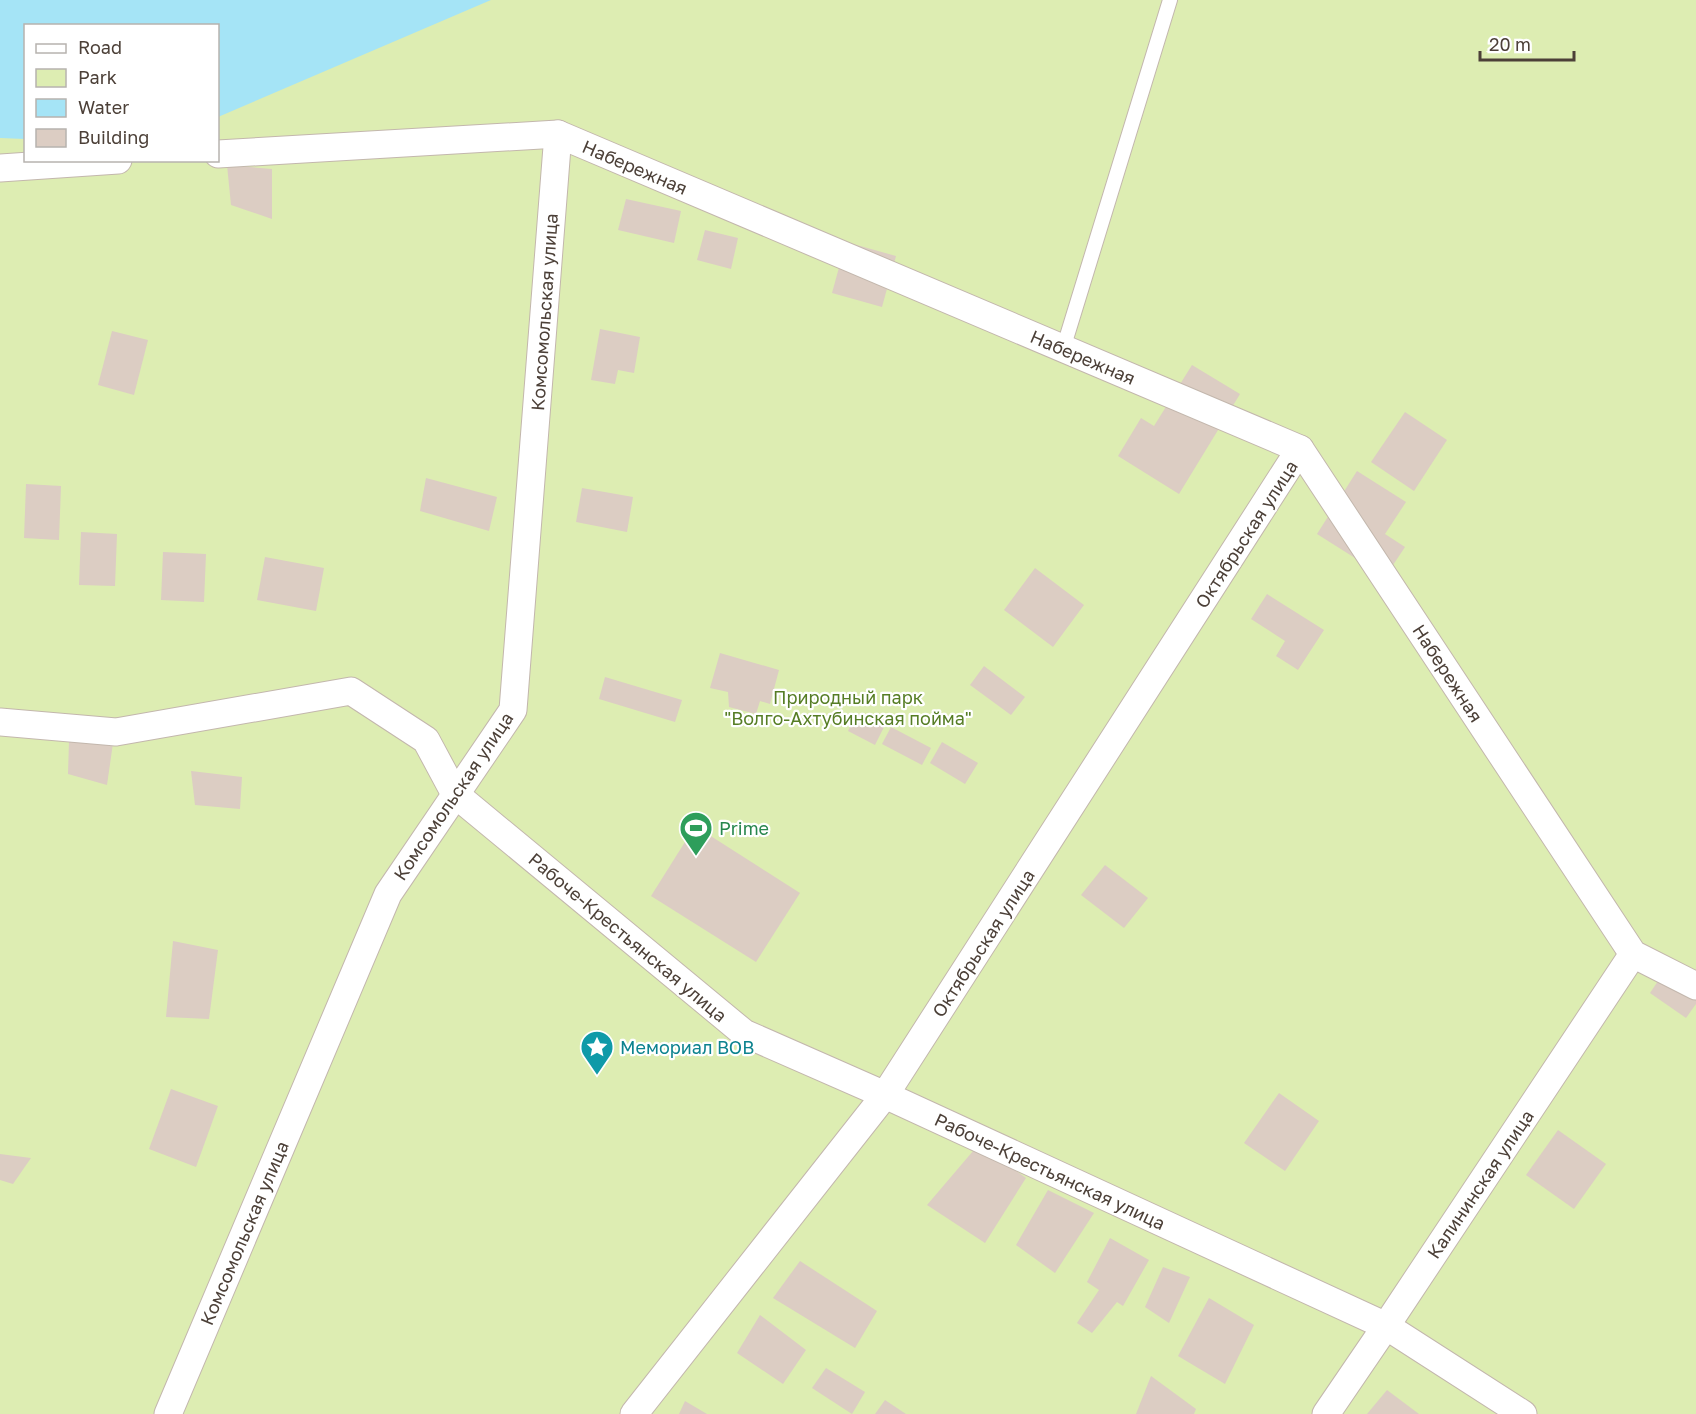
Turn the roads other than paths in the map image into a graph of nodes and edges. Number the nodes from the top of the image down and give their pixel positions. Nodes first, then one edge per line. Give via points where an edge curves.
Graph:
1 (1170, 0) edge
2 (558, 134) junction
3 (219, 154) edge
4 (88, 162) edge
5 (0, 168) edge
6 (1064, 349) junction
7 (1300, 449) junction
8 (0, 722) edge
9 (455, 794) junction
10 (1633, 954) junction
11 (1696, 986) edge
12 (885, 1095) junction
13 (1386, 1326) junction
14 (168, 1414) edge
15 (634, 1414) edge
16 (1326, 1414) edge
17 (1523, 1414) edge

1 - 6 lane
2 - 3 street, Набережная
2 - 6 street, Набережная
2 - 9 street, Комсомольская улица via 513,710
4 - 5 street
6 - 7 street, Набережная
7 - 10 street, Набережная
7 - 12 street, Октябрьская улица
8 - 9 street, Рабоче-Крестьянская улица via 116,732 351,691 426,740
9 - 12 street, Рабоче-Крестьянская улица via 744,1033
9 - 14 street, Комсомольская улица via 388,894
10 - 11 street, Набережная
10 - 13 street, Калининская улица
12 - 13 street, Рабоче-Крестьянская улица
12 - 15 street, Октябрьская улица
13 - 16 street, Калининская улица
13 - 17 street, Рабоче-Крестьянская улица

